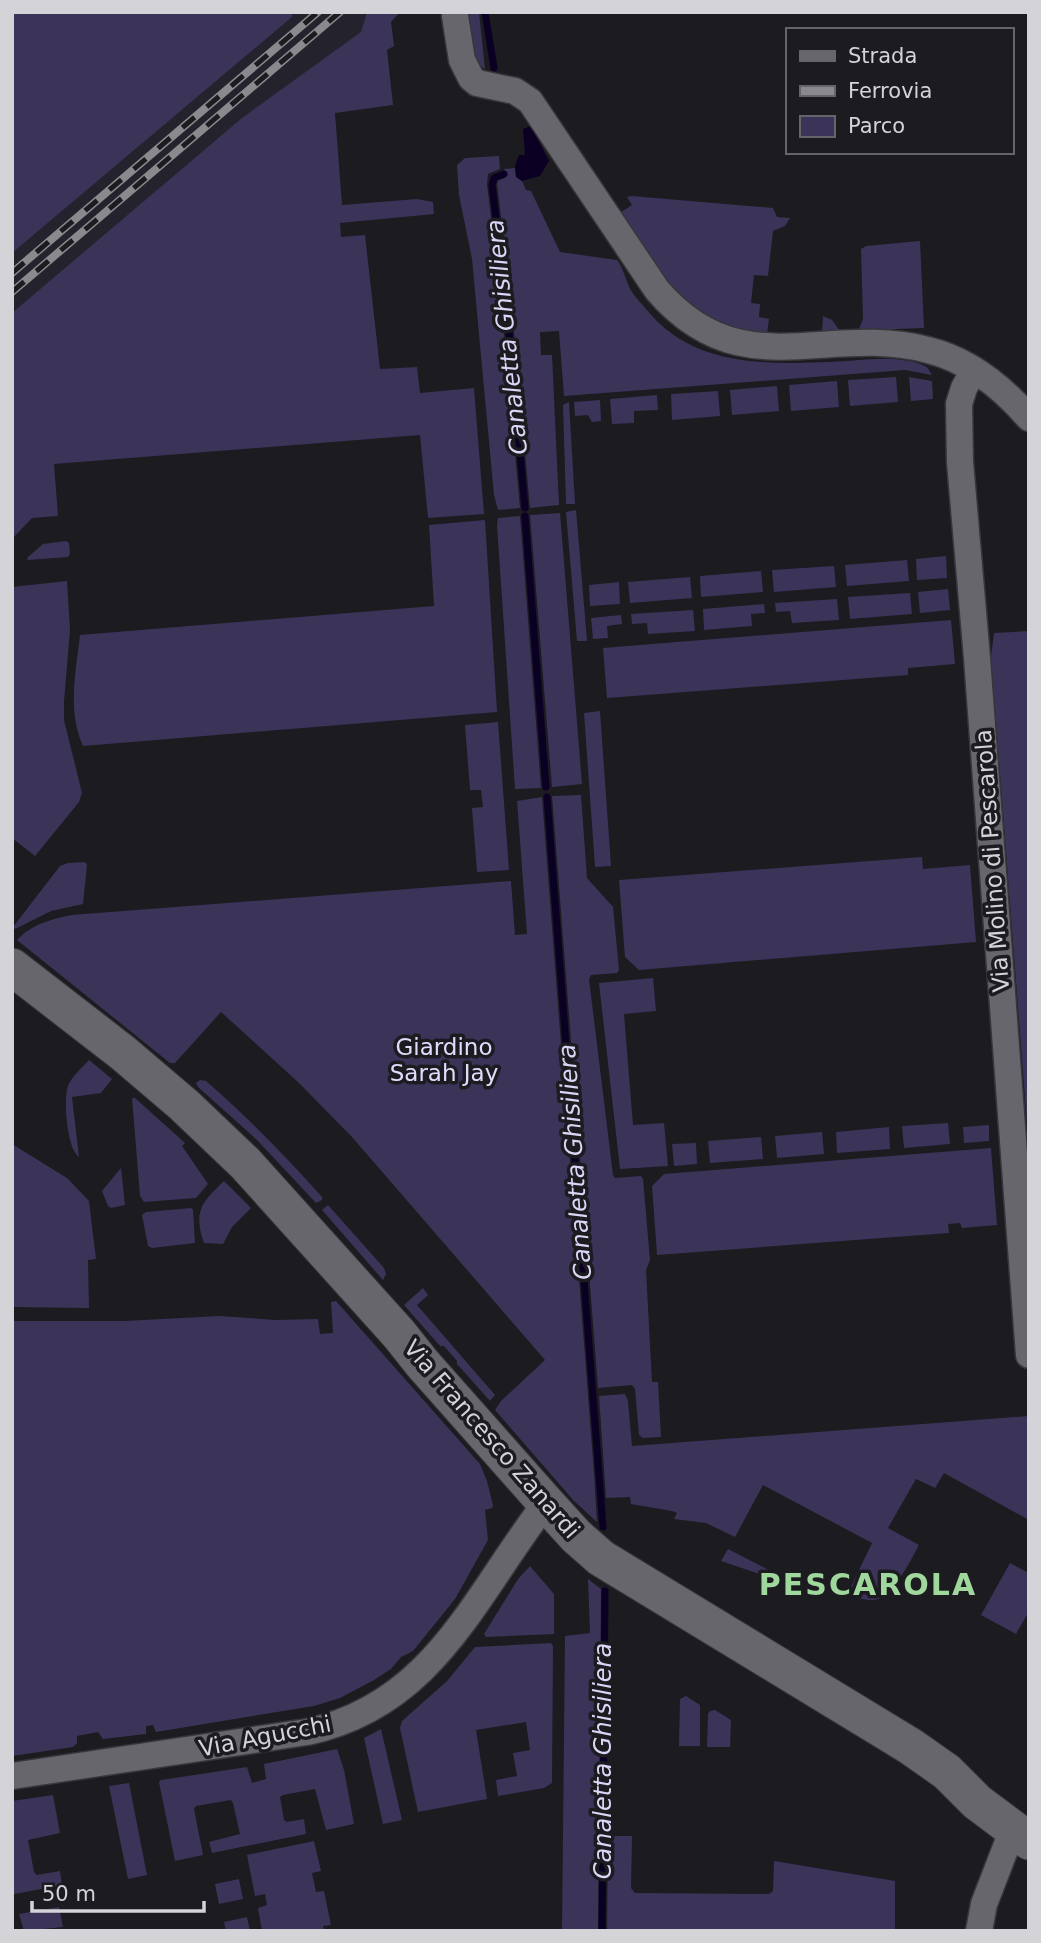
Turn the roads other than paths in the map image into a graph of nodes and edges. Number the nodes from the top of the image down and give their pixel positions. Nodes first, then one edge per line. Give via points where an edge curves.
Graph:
1 (455, 16) dead end
2 (974, 370) junction
3 (1029, 418) edge
4 (12, 967) edge
5 (1029, 1355) edge
6 (545, 1503) junction
7 (12, 1776) edge
8 (1021, 1835) edge
9 (979, 1931) edge

1 - 2 street via 462,60 471,78 515,91 530,101 657,290 695,326 756,347 912,346
2 - 3 street
2 - 5 street, Via Molino di Pescarola via 959,404 960,462
4 - 6 main road, Via Francesco Zanardi via 152,1077 244,1163
6 - 7 street, Via Agucchi via 451,1640 419,1674 383,1702 334,1725 300,1733
6 - 8 main road, Via Francesco Zanardi via 576,1536 620,1571 910,1746
8 - 9 street via 984,1904

